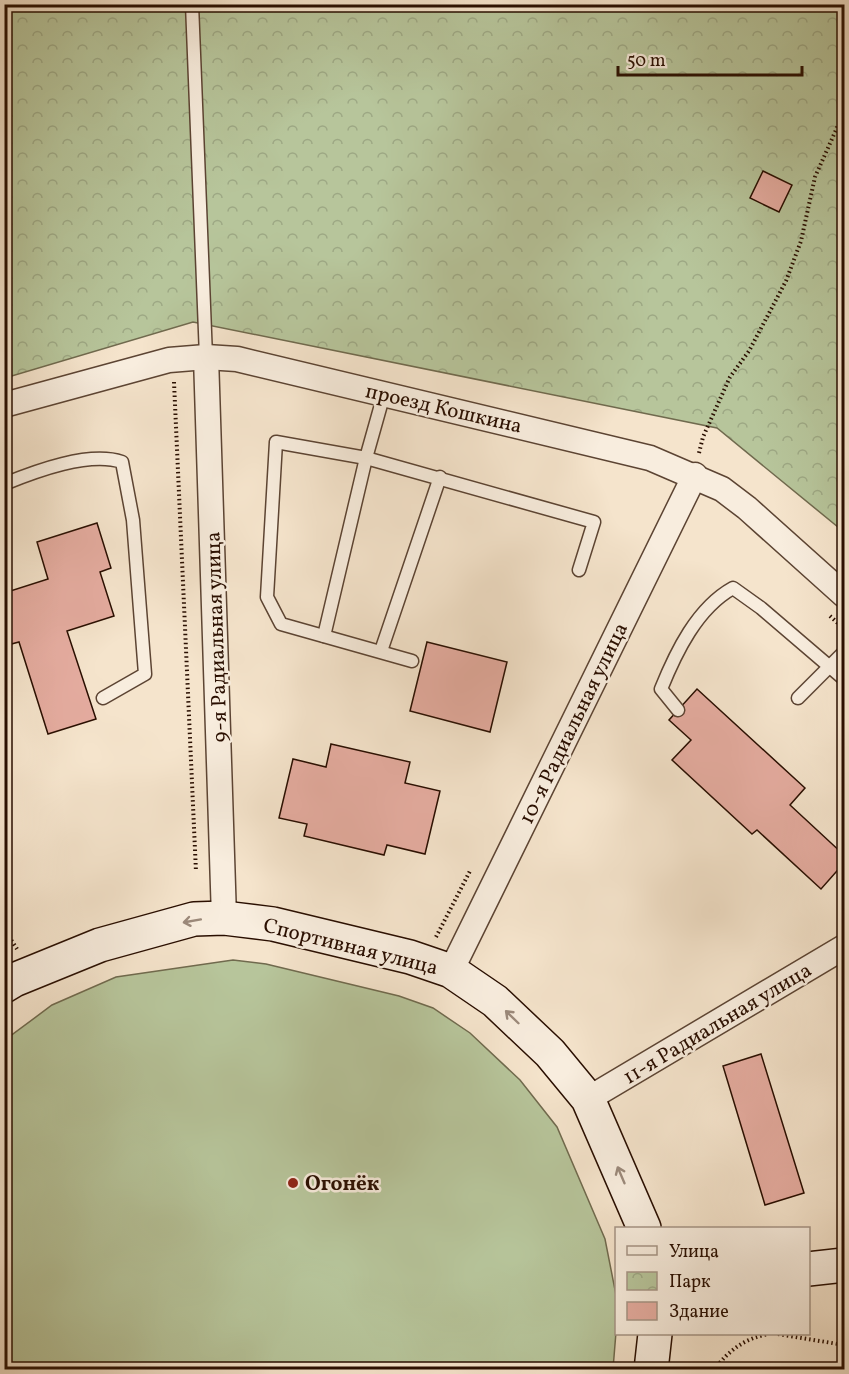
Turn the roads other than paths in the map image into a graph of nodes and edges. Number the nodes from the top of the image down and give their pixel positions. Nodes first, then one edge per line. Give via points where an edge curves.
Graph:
1 (192, 4) edge
2 (207, 366) junction
3 (384, 394) junction
4 (4, 405) edge
5 (366, 458) junction
6 (695, 475) junction
7 (440, 477) junction
8 (4, 484) edge
9 (579, 570) dead end
10 (844, 595) edge
11 (324, 636) junction
12 (381, 651) junction
13 (844, 651) edge
14 (411, 661) dead end
15 (829, 668) junction
16 (844, 679) edge
17 (103, 698) dead end
18 (798, 698) dead end
19 (678, 710) dead end
20 (224, 918) junction
21 (844, 947) edge
22 (451, 971) junction
23 (4, 986) edge
24 (588, 1098) junction
25 (644, 1227) edge
26 (844, 1265) edge
27 (810, 1269) edge
28 (655, 1335) edge
29 (651, 1370) edge

1 - 2 lane
2 - 3 street, проезд Кошкина via 237,359
2 - 4 street, проезд Кошкина via 169,360
2 - 20 street, 9-я Радиальная улица
3 - 5 lane
3 - 6 street, проезд Кошкина via 650,458
5 - 7 lane
5 - 11 lane
5 - 11 lane via 276,442 267,597 280,624
6 - 10 street, проезд Кошкина via 747,508
6 - 22 street, 10-я Радиальная улица
7 - 9 lane via 594,522
7 - 12 lane
8 - 17 lane via 36,471 106,457 122,462 133,520 146,674
11 - 12 lane
12 - 14 lane
13 - 15 lane
15 - 16 lane
15 - 18 lane
15 - 19 lane via 733,588 718,596 674,657 661,689
20 - 22 main road, Спортивная улица via 273,924 410,957
20 -> 23 main road, Спортивная улица via 194,920 100,945
21 - 24 street, 11-я Радиальная улица
24 -> 22 main road, Спортивная улица via 550,1053 495,1001
25 -> 24 main road, Спортивная улица
26 - 27 main road
28 - 29 main road

